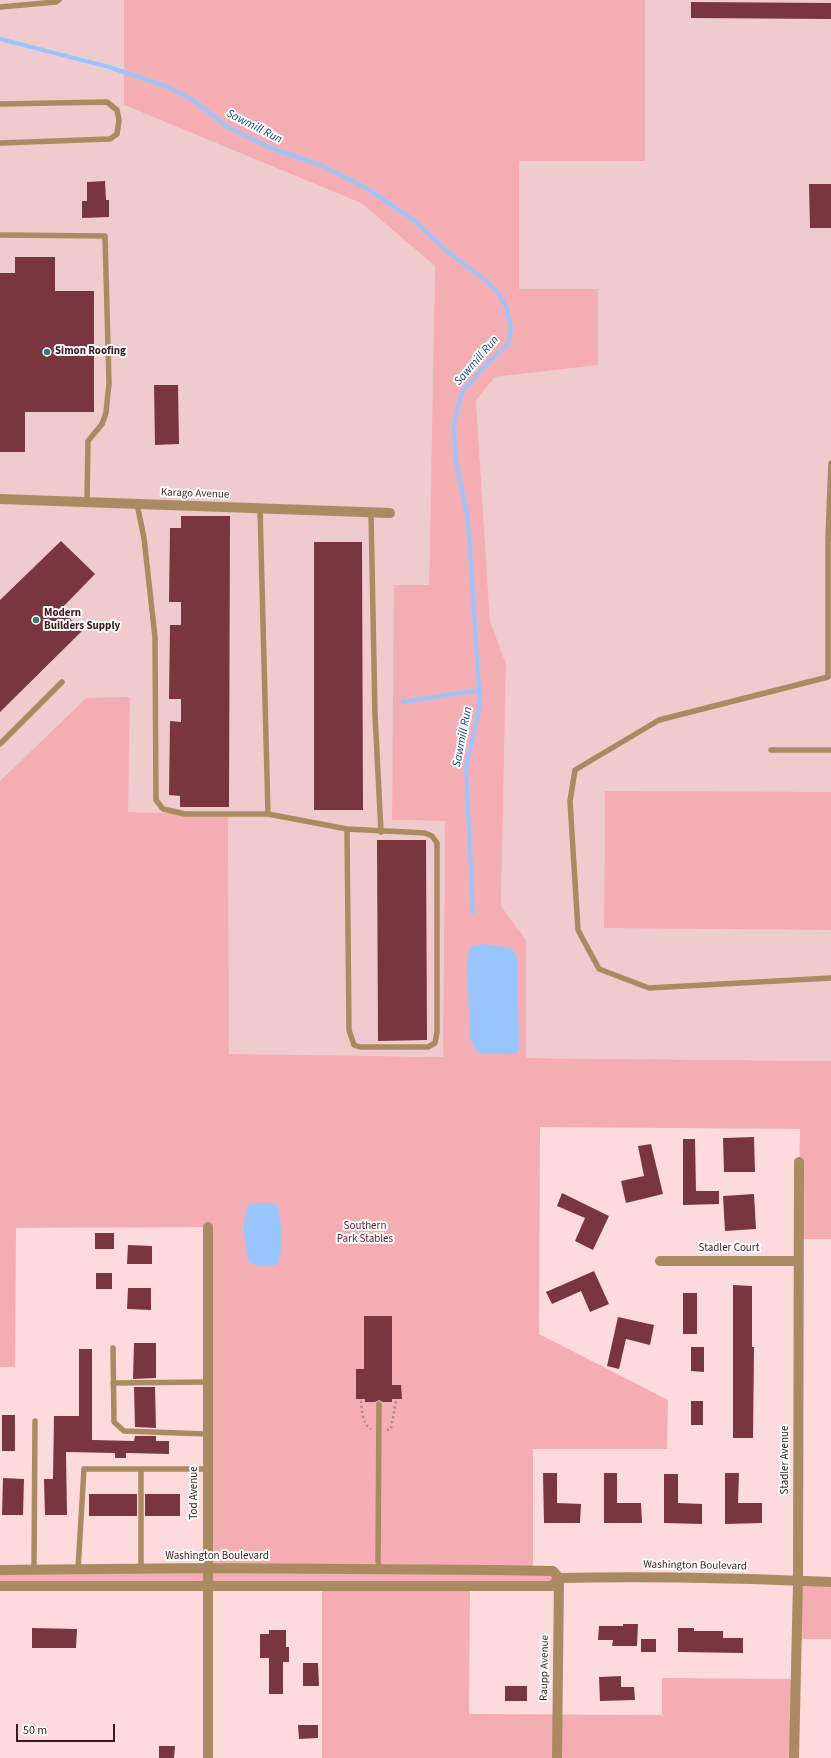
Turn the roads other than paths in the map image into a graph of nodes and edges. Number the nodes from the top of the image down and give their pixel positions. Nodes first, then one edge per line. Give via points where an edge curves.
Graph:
1 (59, 0) edge
2 (0, 7) edge
3 (0, 104) edge
4 (0, 143) edge
5 (0, 235) edge
6 (831, 463) edge
7 (0, 499) edge
8 (87, 502) junction
9 (137, 504) junction
10 (260, 508) junction
11 (371, 513) junction
12 (390, 513) dead end
13 (830, 538) edge
14 (62, 682) dead end
15 (0, 744) edge
16 (771, 750) dead end
17 (831, 750) edge
18 (268, 814) junction
19 (347, 829) junction
20 (381, 832) junction
21 (831, 978) edge
22 (799, 1162) dead end
23 (208, 1227) dead end
24 (660, 1261) dead end
25 (798, 1261) junction
26 (112, 1348) dead end
27 (207, 1382) junction
28 (113, 1383) junction
29 (379, 1404) dead end
30 (35, 1421) dead end
31 (207, 1434) junction
32 (141, 1469) junction
33 (207, 1469) junction
34 (207, 1568) junction
35 (78, 1569) junction
36 (141, 1569) junction
37 (0, 1570) edge
38 (34, 1570) junction
39 (54, 1570) junction
40 (380, 1570) junction
41 (559, 1578) junction
42 (798, 1580) junction
43 (831, 1582) edge
44 (208, 1585) junction
45 (0, 1586) edge
46 (54, 1586) junction
47 (381, 1586) junction
48 (208, 1758) edge
49 (557, 1758) edge
50 (794, 1758) edge

1 - 2 lane
3 - 4 lane via 107,102 117,110 119,120 117,134 110,139
5 - 8 lane via 105,236 109,383 106,413 102,424 88,441
6 - 13 lane
7 - 8 street, Karago Avenue
8 - 9 street, Karago Avenue
9 - 10 street, Karago Avenue
9 - 18 lane via 144,538 155,637 156,800 163,809 185,814
10 - 11 street, Karago Avenue
10 - 18 lane
11 - 12 street, Karago Avenue
11 - 20 lane via 375,715
13 - 21 lane via 828,677 659,720 575,770 570,801 578,930 599,969 649,988
14 - 15 lane
16 - 17 lane
18 - 19 lane
19 - 20 lane
19 - 20 lane via 349,1030 354,1045 360,1048 428,1047 435,1043 437,1032 436,842 432,836 425,833
22 - 25 street, Stadler Avenue
23 - 27 street, Tod Avenue
24 - 25 street, Stadler Court
25 - 42 street, Stadler Avenue
26 - 28 lane
27 - 28 lane
27 - 31 street, Tod Avenue
28 - 31 lane via 114,1422 124,1431
29 - 40 lane
30 - 38 lane
31 - 33 street, Tod Avenue
32 - 33 lane
32 - 35 lane via 84,1469
32 - 36 lane
33 - 34 street, Tod Avenue
34 - 36 street, Washington Boulevard
34 - 40 street, Washington Boulevard
34 - 44 street, Tod Avenue
35 - 36 street, Washington Boulevard
35 - 39 street, Washington Boulevard
37 - 38 street, Washington Boulevard
38 - 39 street, Washington Boulevard
39 - 46 street
40 - 41 street, Washington Boulevard via 553,1572
40 - 47 street
41 - 42 street, Washington Boulevard
41 - 47 street, Washington Boulevard via 552,1586
41 - 49 street, Raupp Avenue
42 - 43 street, Washington Boulevard
42 - 50 street, Stadler Avenue
44 - 46 street, Washington Boulevard
44 - 47 street, Washington Boulevard
44 - 48 street, Tod Avenue
45 - 46 street, Washington Boulevard

